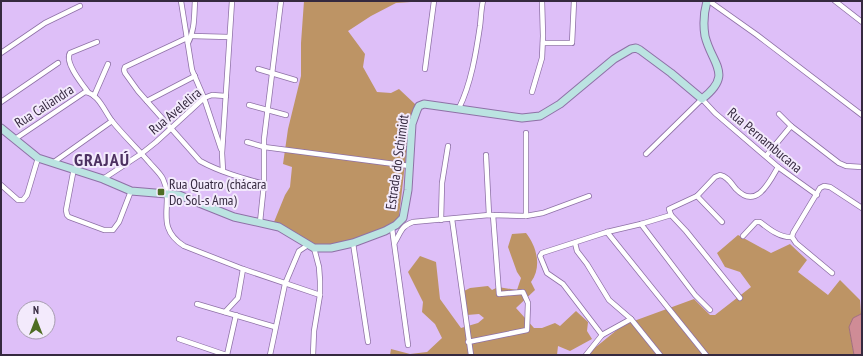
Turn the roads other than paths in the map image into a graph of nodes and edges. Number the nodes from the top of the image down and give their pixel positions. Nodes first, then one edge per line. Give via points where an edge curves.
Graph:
1 (182, 1) edge
2 (195, 1) edge
3 (232, 1) edge
4 (281, 1) edge
5 (434, 1) edge
6 (483, 1) edge
7 (542, 1) edge
8 (574, 1) edge
9 (708, 1) edge
10 (835, 1) edge
11 (80, 6) dead end
12 (862, 22) edge
13 (229, 37) junction
14 (189, 39) junction
15 (98, 42) dead end
16 (543, 43) junction
17 (1, 53) edge
18 (58, 63) dead end
19 (108, 64) dead end
20 (258, 69) dead end
21 (425, 69) dead end
22 (273, 73) junction
23 (195, 76) junction
24 (295, 80) dead end
25 (86, 92) junction
26 (532, 92) dead end
27 (94, 96) junction
28 (226, 96) junction
29 (204, 98) junction
30 (702, 99) junction
31 (146, 101) junction
32 (1, 102) edge
33 (248, 105) dead end
34 (458, 108) junction
35 (269, 111) junction
36 (779, 114) dead end
37 (286, 115) dead end
38 (862, 115) edge
39 (112, 121) junction
40 (791, 126) junction
41 (171, 129) junction
42 (3, 131) edge
43 (526, 133) dead end
44 (15, 139) junction
45 (247, 142) dead end
46 (448, 146) dead end
47 (264, 147) junction
48 (222, 153) junction
49 (141, 154) junction
50 (646, 154) dead end
51 (486, 155) dead end
52 (766, 156) junction
53 (38, 158) junction
54 (54, 162) junction
55 (410, 166) junction
56 (778, 167) junction
57 (862, 167) edge
58 (74, 168) junction
59 (223, 171) junction
60 (104, 179) junction
61 (264, 184) junction
62 (1, 185) edge
63 (131, 191) junction
64 (166, 194) junction
65 (817, 195) junction
66 (590, 196) dead end
67 (697, 196) junction
68 (862, 208) edge
69 (491, 215) junction
70 (670, 215) junction
71 (526, 216) junction
72 (452, 219) junction
73 (441, 220) junction
74 (260, 222) junction
75 (722, 222) dead end
76 (641, 224) junction
77 (392, 228) junction
78 (607, 232) junction
79 (743, 236) dead end
80 (792, 237) junction
81 (395, 242) junction
82 (353, 243) junction
83 (575, 243) junction
84 (311, 246) junction
85 (243, 269) junction
86 (832, 273) dead end
87 (286, 284) junction
88 (320, 295) junction
89 (740, 298) dead end
90 (197, 304) dead end
91 (710, 310) dead end
92 (225, 312) junction
93 (236, 315) junction
94 (631, 318) junction
95 (275, 328) junction
96 (602, 335) junction
97 (179, 339) dead end
98 (368, 342) dead end
99 (468, 342) junction
100 (408, 346) dead end
101 (226, 355) edge
102 (270, 355) edge
103 (313, 355) edge
104 (471, 355) edge
105 (586, 355) edge
106 (660, 355) edge
107 (706, 355) edge

1 - 14 street
2 - 14 street
3 - 13 street
4 - 22 street
5 - 21 street
6 - 34 street via 472,69
7 - 16 street
8 - 16 street via 572,43
9 - 30 street via 704,19 705,34 719,73 715,88
9 - 38 street
10 - 12 street
11 - 17 street via 45,23
13 - 14 street
13 - 28 street
14 - 23 street via 190,63
14 - 31 street via 124,68 131,83
15 - 25 street via 68,56
16 - 26 street via 542,58
18 - 32 street
19 - 27 street
20 - 22 street
22 - 24 street
22 - 35 street
23 - 29 street
23 - 31 street
25 - 27 street
25 - 44 street, Rua Caliandra
27 - 39 street
28 - 29 street, Rua Avelelira via 212,95
28 - 48 street
29 - 41 street, Rua Avelelira
29 - 48 street
30 - 34 street, Estrada do Schimidt via 636,48 614,59 560,104 540,116 522,118
30 - 50 street
30 - 52 street, Rua Pernambucana
31 - 41 street
33 - 35 street
34 - 55 street, Estrada do Schimidt via 428,104 419,106 412,124
35 - 37 street
35 - 47 street
36 - 40 street
39 - 49 street
39 - 54 street
40 - 52 street
40 - 57 street via 839,163
41 - 49 street, Rua Avelelira
41 - 59 street via 200,161
42 - 44 street
43 - 71 street
44 - 53 street
45 - 47 street
46 - 73 street via 442,183
47 - 55 street
47 - 61 street
48 - 59 street
49 - 60 street, Rua Avelelira
49 - 64 street via 163,179
51 - 69 street
52 - 56 street, Rua Pernambucana
53 - 54 street
53 - 62 street via 27,195 23,200 18,200
54 - 58 street
55 - 77 street, Estrada do Schimidt via 403,218
56 - 65 street, Rua Pernambucana
56 - 67 street via 768,184 757,195 749,198 720,175
58 - 60 street
58 - 63 street via 66,210 69,217 104,230 113,230 119,222
59 - 61 street
60 - 63 street
61 - 74 street
63 - 64 street
64 - 74 street via 179,195 234,217
64 - 85 street via 167,225 175,240
65 - 68 street via 820,188 827,186
65 - 80 street via 792,233
66 - 71 street via 543,214
67 - 70 street via 669,209
67 - 75 street
69 - 71 street
69 - 72 street
69 - 99 street via 499,294 522,292 528,303 527,330
70 - 76 street
70 - 89 street
72 - 73 street
72 - 99 street
73 - 81 street via 406,224
74 - 84 street via 279,227
76 - 78 street
76 - 91 street via 695,295
77 - 81 street
77 - 82 street, Estrada do Schimidt
78 - 83 street
78 - 107 street
79 - 80 street via 756,222 760,222 781,236
80 - 86 street
81 - 100 street
82 - 84 street, Estrada do Schimidt via 331,248
82 - 98 street
83 - 94 street via 577,251 609,300
83 - 96 street via 542,253 540,256 547,273 563,284
84 - 87 street via 299,251
84 - 88 street via 319,267
85 - 87 street
85 - 92 street via 238,298
87 - 88 street
87 - 95 street
88 - 103 street
90 - 92 street
92 - 93 street
93 - 95 street
93 - 101 street
94 - 96 street
94 - 106 street
95 - 102 street
96 - 105 street
97 - 101 street
99 - 104 street

